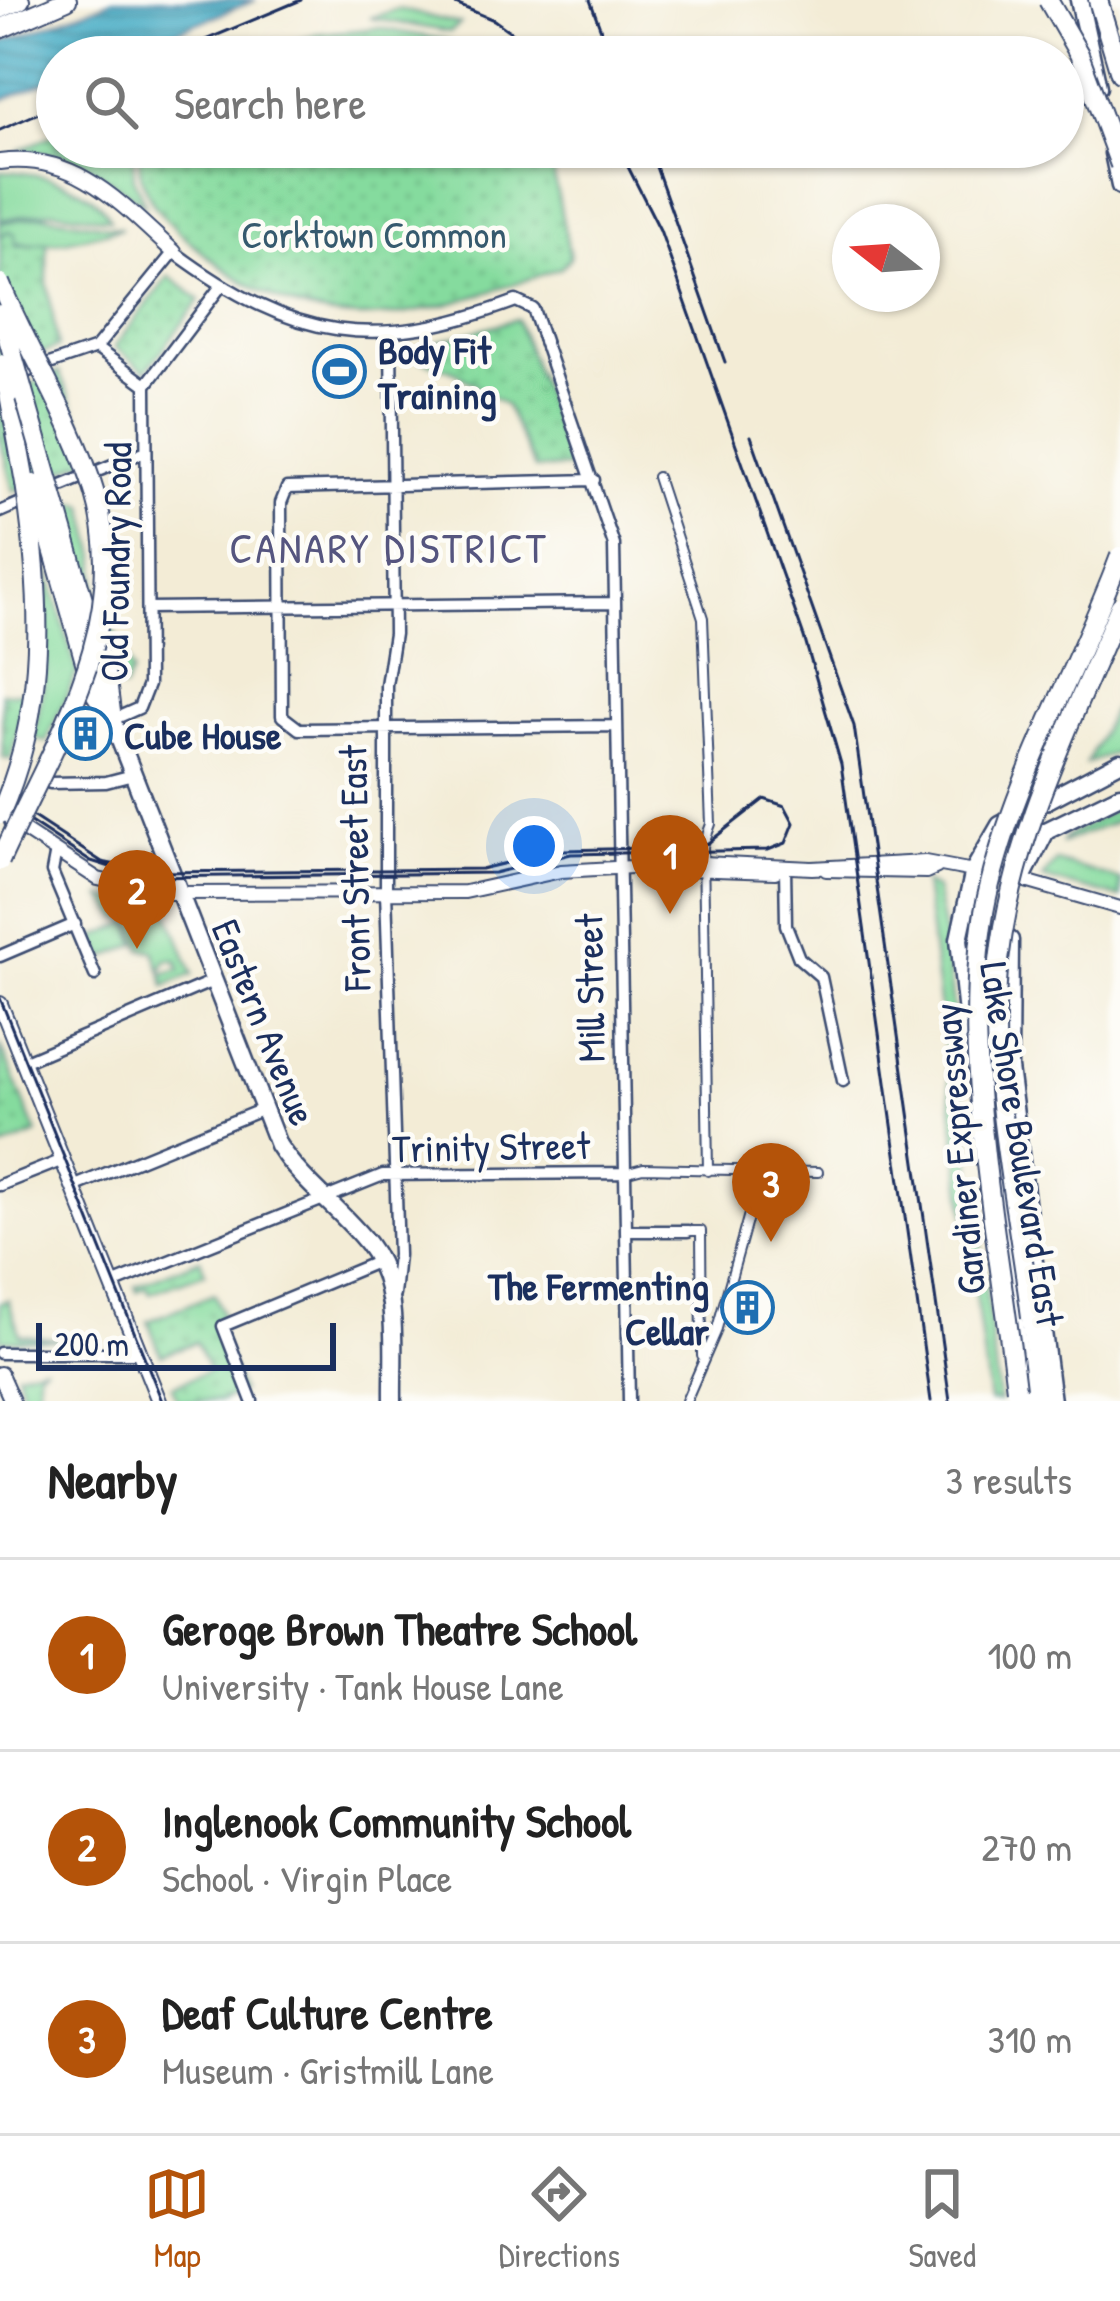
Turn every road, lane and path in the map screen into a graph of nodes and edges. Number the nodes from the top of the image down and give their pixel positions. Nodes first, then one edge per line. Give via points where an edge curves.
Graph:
1 (20, 0) edge
2 (67, 0) edge
3 (1048, 0) edge
4 (1078, 0) edge
5 (1097, 0) edge
6 (1107, 0) edge
7 (0, 9) edge
8 (0, 29) edge
9 (1069, 36) edge
10 (1120, 61) edge
11 (1084, 68) edge
12 (1120, 73) edge
13 (0, 161) edge
14 (36, 161) edge
15 (1120, 165) edge
16 (62, 168) edge
17 (1120, 186) edge
18 (178, 255) junction
19 (0, 284) edge
20 (220, 286) junction
21 (0, 310) edge
22 (391, 335) junction
23 (96, 348) junction
24 (0, 364) edge
25 (146, 385) junction
26 (4, 388) edge
27 (146, 452) junction
28 (657, 477) dead end
29 (594, 480) junction
30 (392, 483) junction
31 (0, 493) edge
32 (4, 510) edge
33 (1120, 556) edge
34 (64, 560) junction
35 (615, 603) junction
36 (394, 606) junction
37 (1120, 606) edge
38 (280, 607) junction
39 (148, 608) junction
40 (112, 720) junction
41 (614, 726) junction
42 (385, 728) junction
43 (1120, 762) edge
44 (134, 775) junction
45 (50, 783) dead end
46 (1120, 795) edge
47 (0, 814) edge
48 (56, 851) junction
49 (0, 861) edge
50 (785, 867) junction
51 (703, 868) junction
52 (617, 869) junction
53 (974, 870) junction
54 (1022, 880) junction
55 (386, 891) junction
56 (179, 893) junction
57 (1120, 908) edge
58 (75, 925) junction
59 (0, 956) edge
60 (95, 975) dead end
61 (213, 981) junction
62 (0, 1004) edge
63 (23, 1062) junction
64 (843, 1081) dead end
65 (262, 1109) junction
66 (63, 1160) junction
67 (761, 1171) junction
68 (708, 1172) junction
69 (818, 1172) dead end
70 (624, 1173) junction
71 (392, 1175) junction
72 (0, 1186) edge
73 (74, 1187) junction
74 (324, 1198) junction
75 (626, 1231) junction
76 (688, 1231) joint
77 (379, 1261) junction
78 (112, 1284) junction
79 (392, 1322) junction
80 (0, 1353) edge
81 (140, 1353) junction
82 (702, 1364) junction
83 (0, 1374) edge
84 (1019, 1398) edge
85 (12, 1401) edge
86 (160, 1401) edge
87 (252, 1401) edge
88 (393, 1401) edge
89 (629, 1401) edge
90 (686, 1401) edge
91 (1042, 1401) edge
92 (1052, 1401) edge

1 - 7 highway
2 - 8 highway
3 - 9 highway, bridge
4 - 17 main road
5 - 12 highway
6 - 10 main road
11 - 15 highway, bridge
13 - 14 main road
16 - 18 main road via 80,173
18 - 20 street
18 - 23 street
19 - 49 highway, bridge via 94,492 108,569 90,661
20 - 22 street via 295,322
20 - 25 street
21 - 34 highway, Eastern Avenue, bridge
22 - 29 street, Mill Street via 525,302
22 - 30 street, Front Street East
23 - 25 street
23 - 26 street
24 - 26 highway, Eastern Avenue, bridge
25 - 27 street, Old Foundry Road
26 - 34 highway, Eastern Avenue, bridge
26 - 47 highway, bridge via 40,612 30,722
27 - 32 street
27 - 39 street, Old Foundry Road
28 - 51 street via 703,618 710,824
29 - 30 street
29 - 35 street, Mill Street via 613,538
30 - 36 street, Front Street East
30 - 38 street via 286,488
31 - 32 street
33 - 84 highway, Gardiner Expressway, bridge via 1012,815 979,945 978,1063
34 - 40 highway, Eastern Avenue via 93,690
35 - 36 street
35 - 41 street, Mill Street
36 - 38 street
36 - 42 street, Front Street East
37 - 91 highway, Gardiner Expressway, bridge via 1034,812 998,964 1001,1082
38 - 39 street
38 - 42 street via 288,725
39 - 40 street, Old Foundry Road via 146,695 140,707
40 - 44 main road, Eastern Avenue
41 - 42 street
41 - 52 street, Mill Street
42 - 55 street, Front Street East
43 - 53 main road, Lake Shore Boulevard East via 1000,825
44 - 45 street
44 - 56 main road, Eastern Avenue
46 - 54 main road, Lake Shore Boulevard East via 1046,831
47 - 48 street
48 - 56 street via 122,888
48 - 58 street via 52,872
50 - 51 street
50 - 53 street
50 - 64 street via 786,925 799,958 821,977
51 - 52 street
51 - 68 street
52 - 55 street via 561,871 479,891
52 - 70 street, Mill Street
53 - 54 street
53 - 84 main road, Lake Shore Boulevard East via 960,925 965,1014 1002,1203
54 - 57 street
54 - 92 main road, Lake Shore Boulevard East via 1006,994 1009,1058
55 - 56 street
55 - 71 street, Front Street East
56 - 61 main road, Eastern Avenue
58 - 59 street
58 - 60 street
61 - 63 street
61 - 65 main road, Eastern Avenue
62 - 63 main road
63 - 66 main road
65 - 73 street
65 - 74 main road, Eastern Avenue via 285,1156
66 - 72 street
66 - 73 main road
67 - 68 street, Trinity Street
67 - 69 street, Trinity Street
67 - 82 street
68 - 70 street, Trinity Street
70 - 71 street, Trinity Street
70 - 75 street, Mill Street
71 - 74 street, Trinity Street
71 - 79 street, Front Street East
73 - 78 main road
74 - 77 main road, Eastern Avenue
74 - 78 street, Trinity Street
75 - 76 street
75 - 89 street, Mill Street
76 - 82 street via 701,1231
77 - 79 main road, Eastern Avenue
77 - 87 street via 223,1326
78 - 81 main road
79 - 88 main road, Front Street East
80 - 81 street
81 - 86 main road
82 - 90 street
83 - 85 main road

